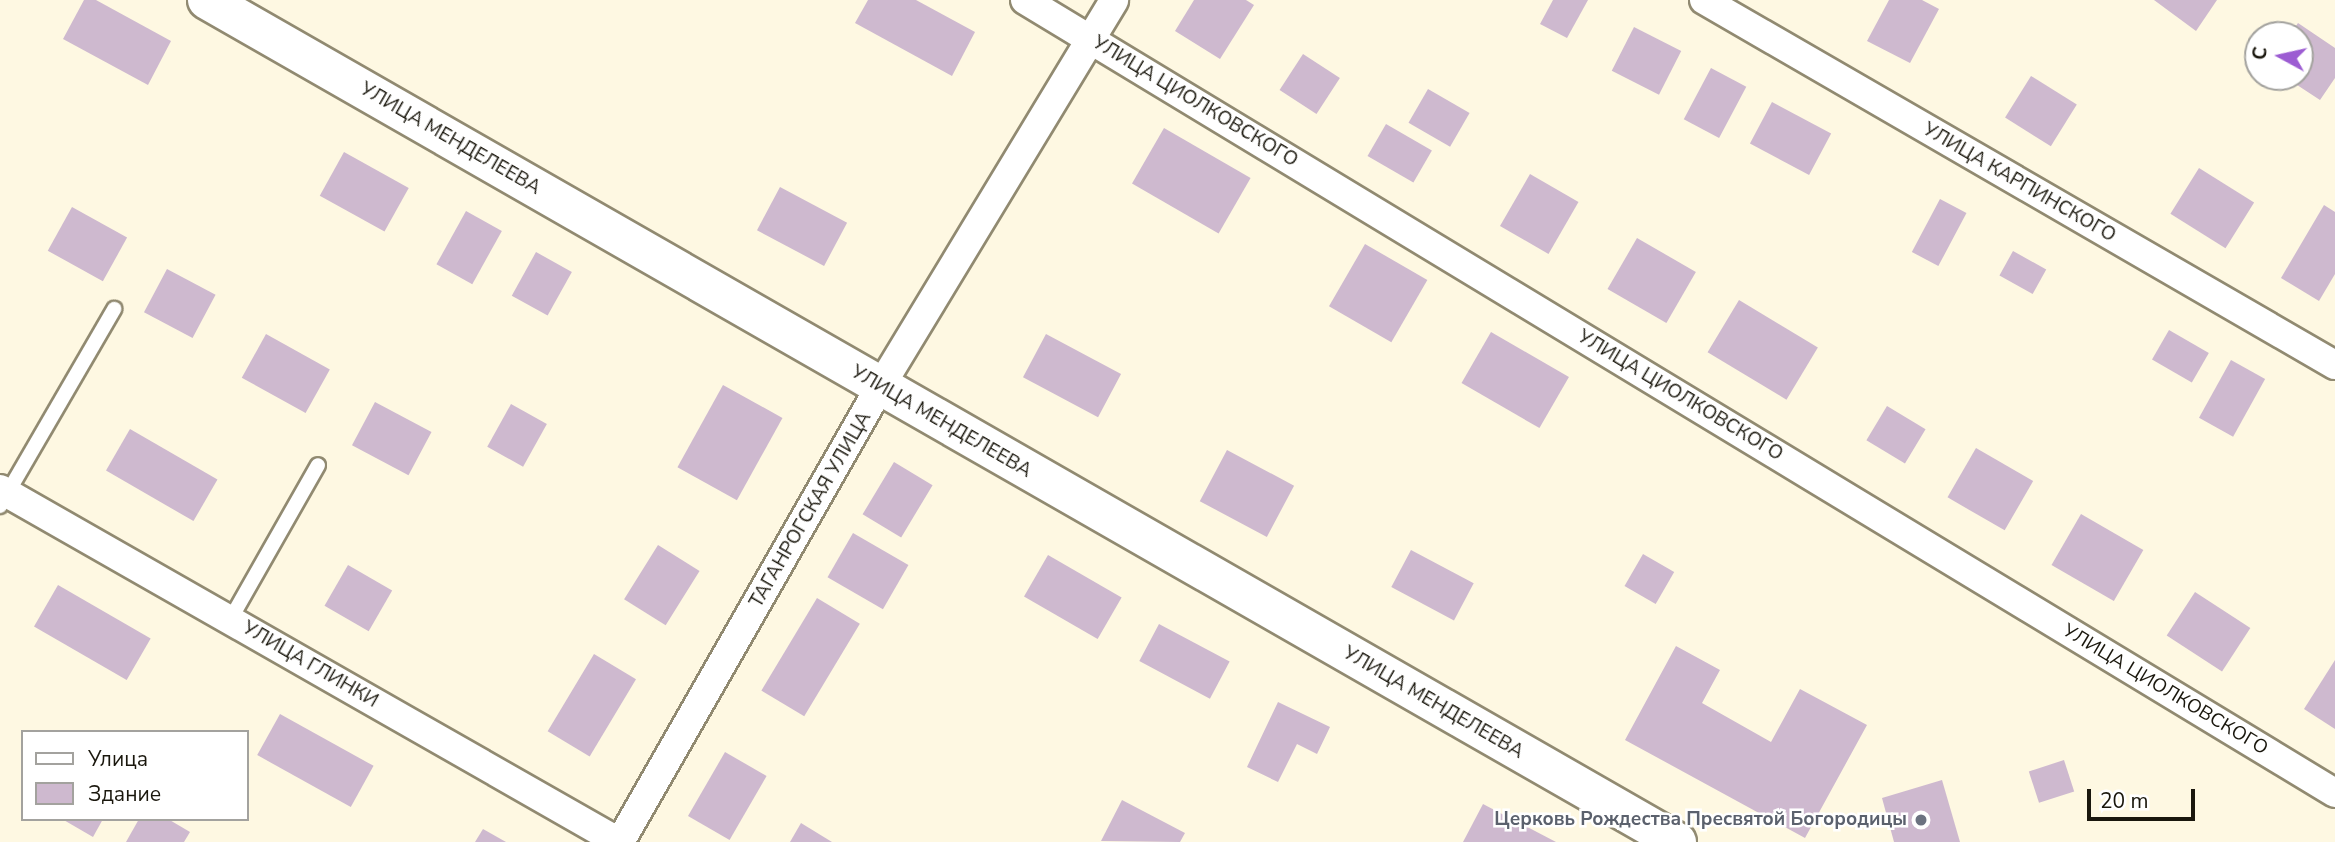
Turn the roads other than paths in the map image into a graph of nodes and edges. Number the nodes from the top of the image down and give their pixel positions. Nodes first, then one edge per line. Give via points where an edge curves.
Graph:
1 (207, 0) edge
2 (1025, 0) edge
3 (1114, 0) edge
4 (1704, 0) edge
5 (1091, 39) junction
6 (114, 309) dead end
7 (2335, 365) edge
8 (880, 387) junction
9 (318, 466) dead end
10 (3, 496) edge
11 (230, 620) junction
12 (2335, 793) edge
13 (620, 842) edge
14 (1676, 842) edge

1 - 8 street, УЛИЦА МЕНДЕЛЕЕВА
2 - 5 street, УЛИЦА ЦИОЛКОВСКОГО
3 - 5 street, ТАГАНРОГСКАЯ УЛИЦА
4 - 7 street, УЛИЦА КАРПИНСКОГО
5 - 8 street, ТАГАНРОГСКАЯ УЛИЦА
5 - 12 street, УЛИЦА ЦИОЛКОВСКОГО
6 - 10 lane
8 - 13 street, ТАГАНРОГСКАЯ УЛИЦА
8 - 14 street, УЛИЦА МЕНДЕЛЕЕВА
9 - 11 lane
10 - 11 street, УЛИЦА ГЛИНКИ
11 - 13 street, УЛИЦА ГЛИНКИ

